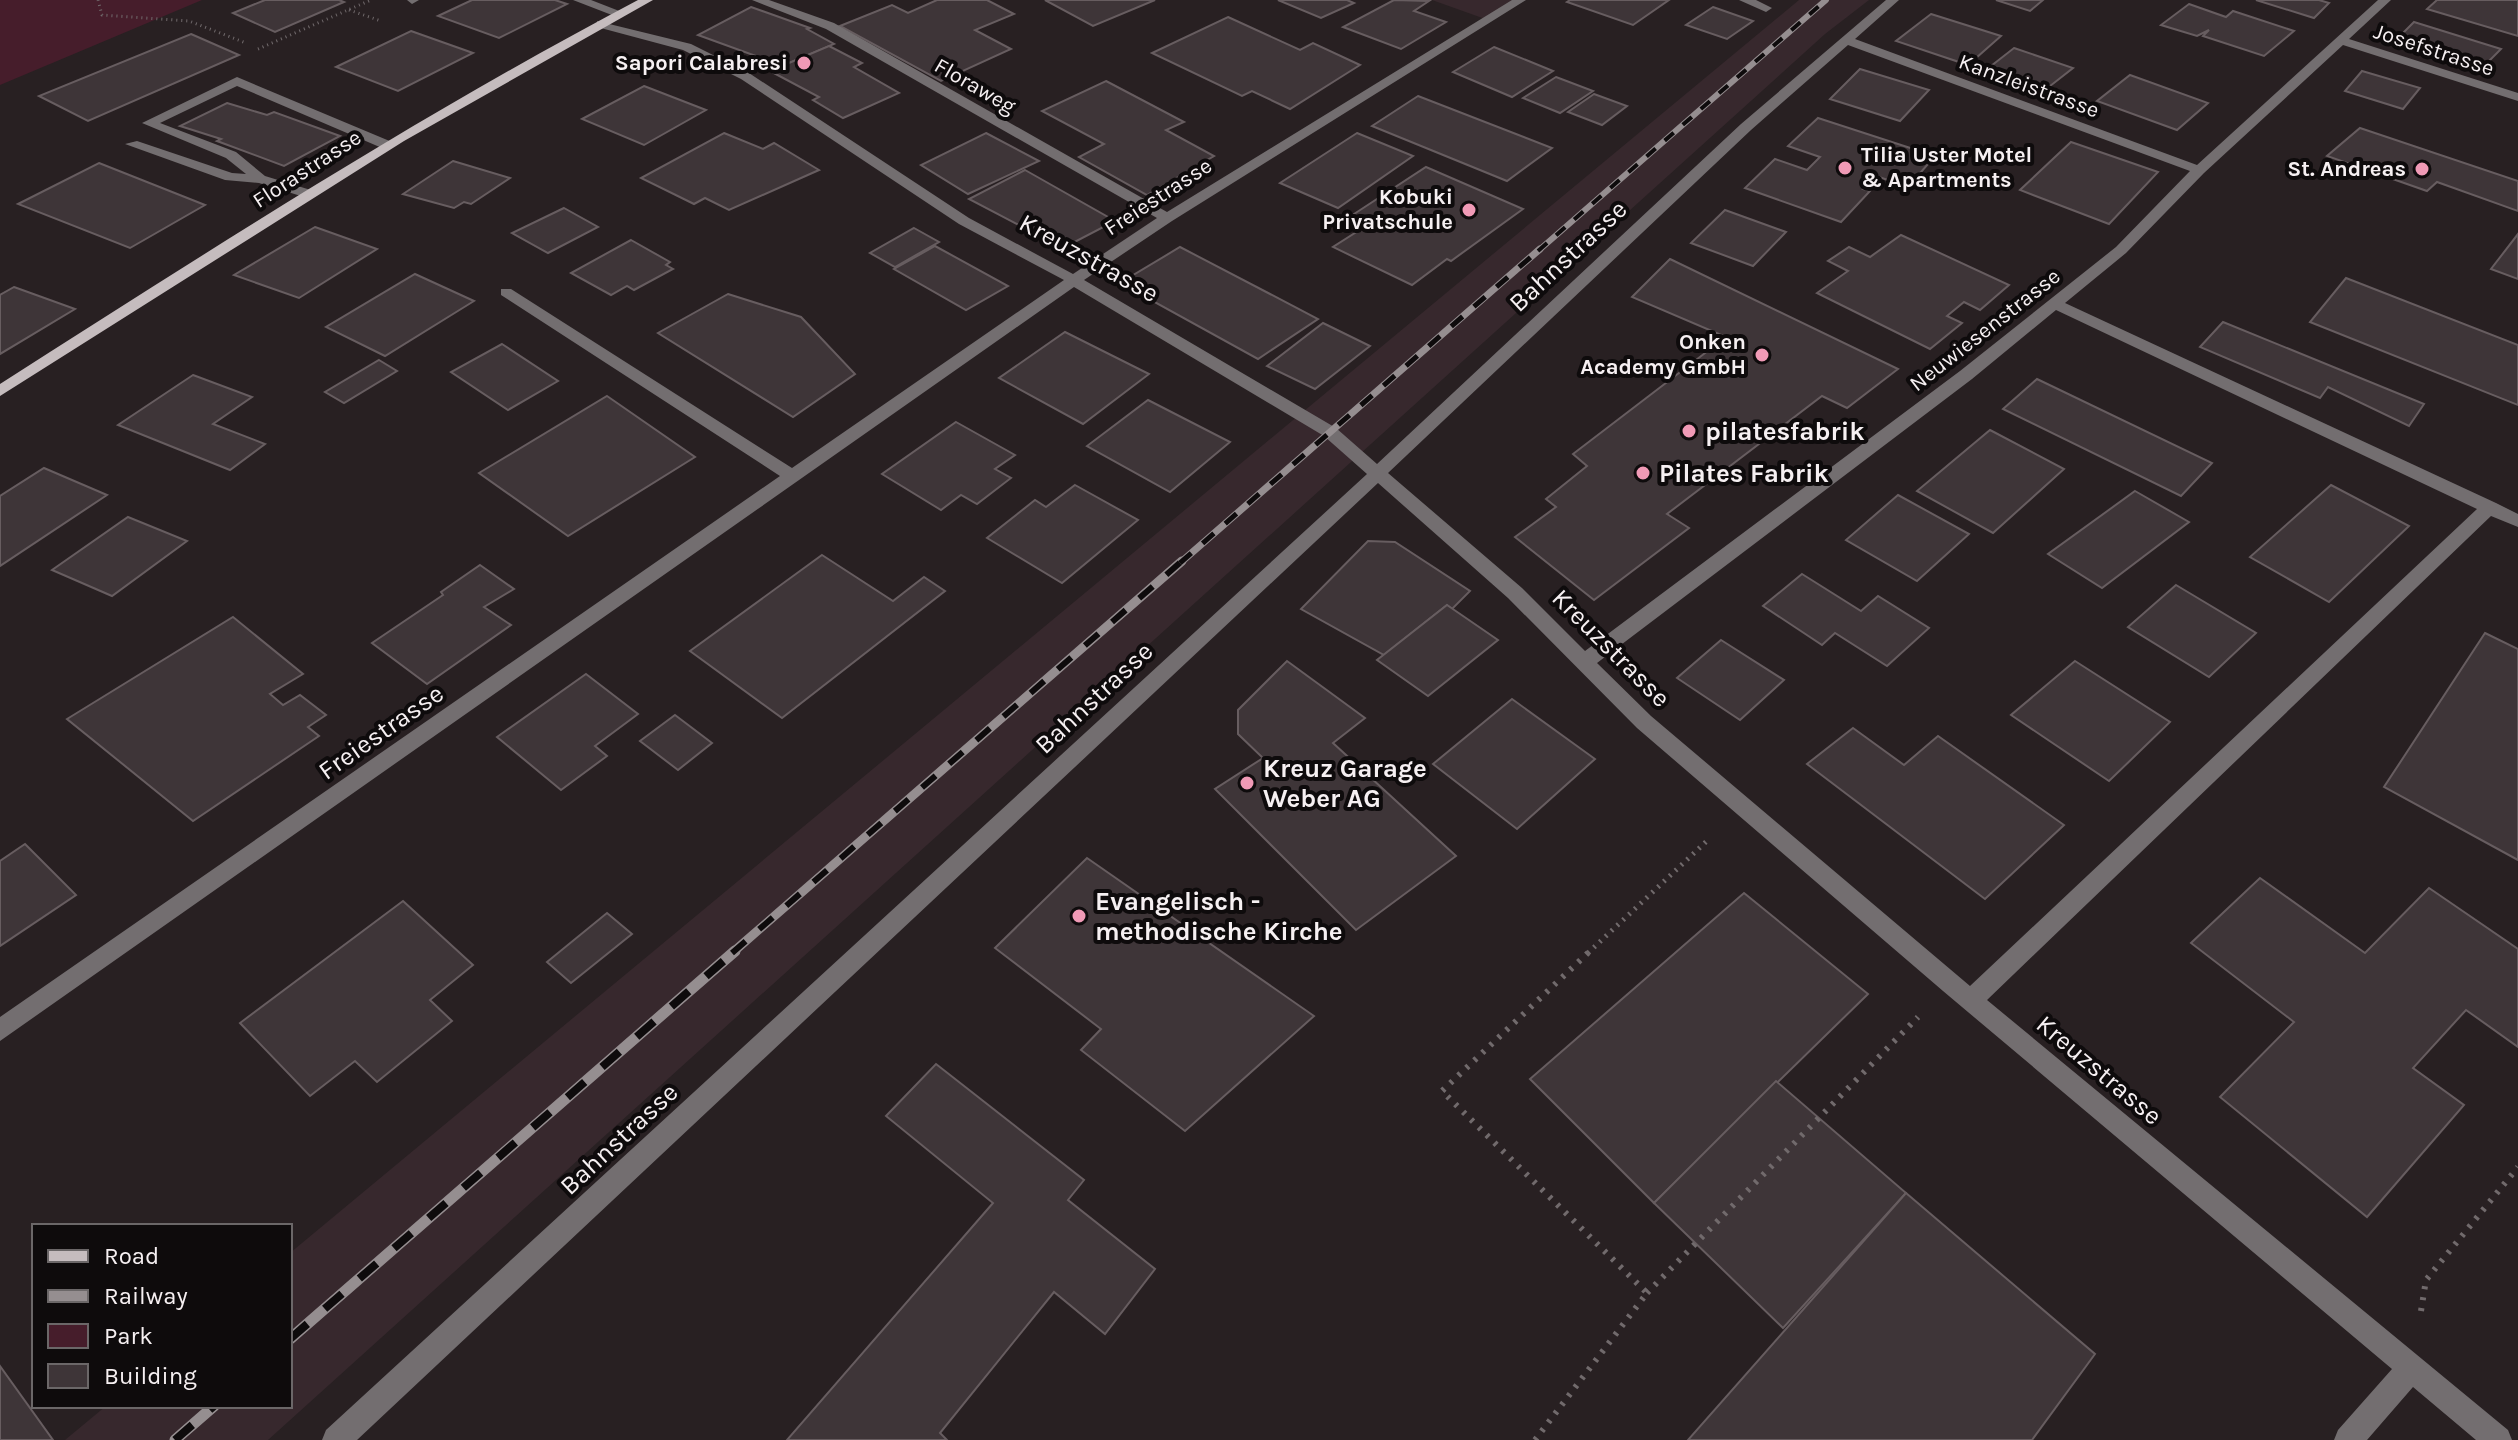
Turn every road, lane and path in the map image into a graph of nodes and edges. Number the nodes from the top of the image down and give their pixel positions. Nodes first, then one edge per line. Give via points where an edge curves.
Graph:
1 (371, 0) edge
2 (579, 0) edge
3 (647, 0) edge
4 (758, 0) edge
5 (1520, 0) edge
6 (1745, 0) edge
7 (1893, 0) edge
8 (2385, 0) edge
9 (1766, 8) dead end
10 (347, 9) junction
11 (621, 14) junction
12 (384, 22) dead end
13 (601, 24) junction
14 (1846, 40) junction
15 (2339, 40) junction
16 (255, 50) dead end
17 (2518, 97) edge
18 (132, 144) dead end
19 (387, 145) junction
20 (2199, 170) junction
21 (260, 179) junction
22 (309, 194) junction
23 (1167, 218) junction
24 (1074, 280) junction
25 (506, 292) dead end
26 (2055, 304) junction
27 (0, 391) edge
28 (1376, 475) junction
29 (792, 476) junction
30 (2490, 507) junction
31 (2518, 521) edge
32 (1584, 662) junction
33 (1743, 807) junction
34 (1951, 984) junction
35 (1971, 1000) junction
36 (0, 1030) edge
37 (2518, 1167) edge
38 (1647, 1293) junction
39 (2412, 1367) junction
40 (336, 1440) edge
41 (1535, 1440) edge
42 (2348, 1440) edge
43 (2498, 1440) edge

1 - 10 path
2 - 11 street
3 - 11 main road, Florastrasse
4 - 23 street, Floraweg via 830,26
5 - 23 street, Freiestrasse
6 - 9 street
7 - 14 street, Bahnstrasse
8 - 15 street, Neuwiesenstrasse
10 - 12 path
10 - 16 path
11 - 13 main road, Florastrasse
13 - 19 main road, Florastrasse
13 - 24 street, Kreuzstrasse via 708,55 964,221
14 - 20 street, Kanzleistrasse
14 - 28 street, Bahnstrasse via 1746,127
15 - 17 street, Josefstrasse
15 - 20 street, Neuwiesenstrasse
18 - 21 street via 230,177
19 - 21 street via 237,81 149,123 231,155
19 - 22 main road, Florastrasse
20 - 26 street, Neuwiesenstrasse via 2121,250
21 - 22 street
22 - 27 main road, Florastrasse
23 - 24 street, Freiestrasse
24 - 28 street, Kreuzstrasse via 1330,432
24 - 29 street, Freiestrasse
25 - 29 street
26 - 30 street
26 - 32 street, Neuwiesenstrasse
28 - 32 street, Kreuzstrasse via 1515,593
28 - 40 street, Bahnstrasse
29 - 36 street, Freiestrasse
30 - 31 street
30 - 35 street
32 - 33 street, Kreuzstrasse
33 - 34 street, Kreuzstrasse
33 - 38 path via 1442,1091
34 - 35 street, Kreuzstrasse
34 - 38 path
35 - 39 street, Kreuzstrasse
37 - 39 path via 2426,1280
38 - 41 path
39 - 42 street
39 - 43 street, Kreuzstrasse

